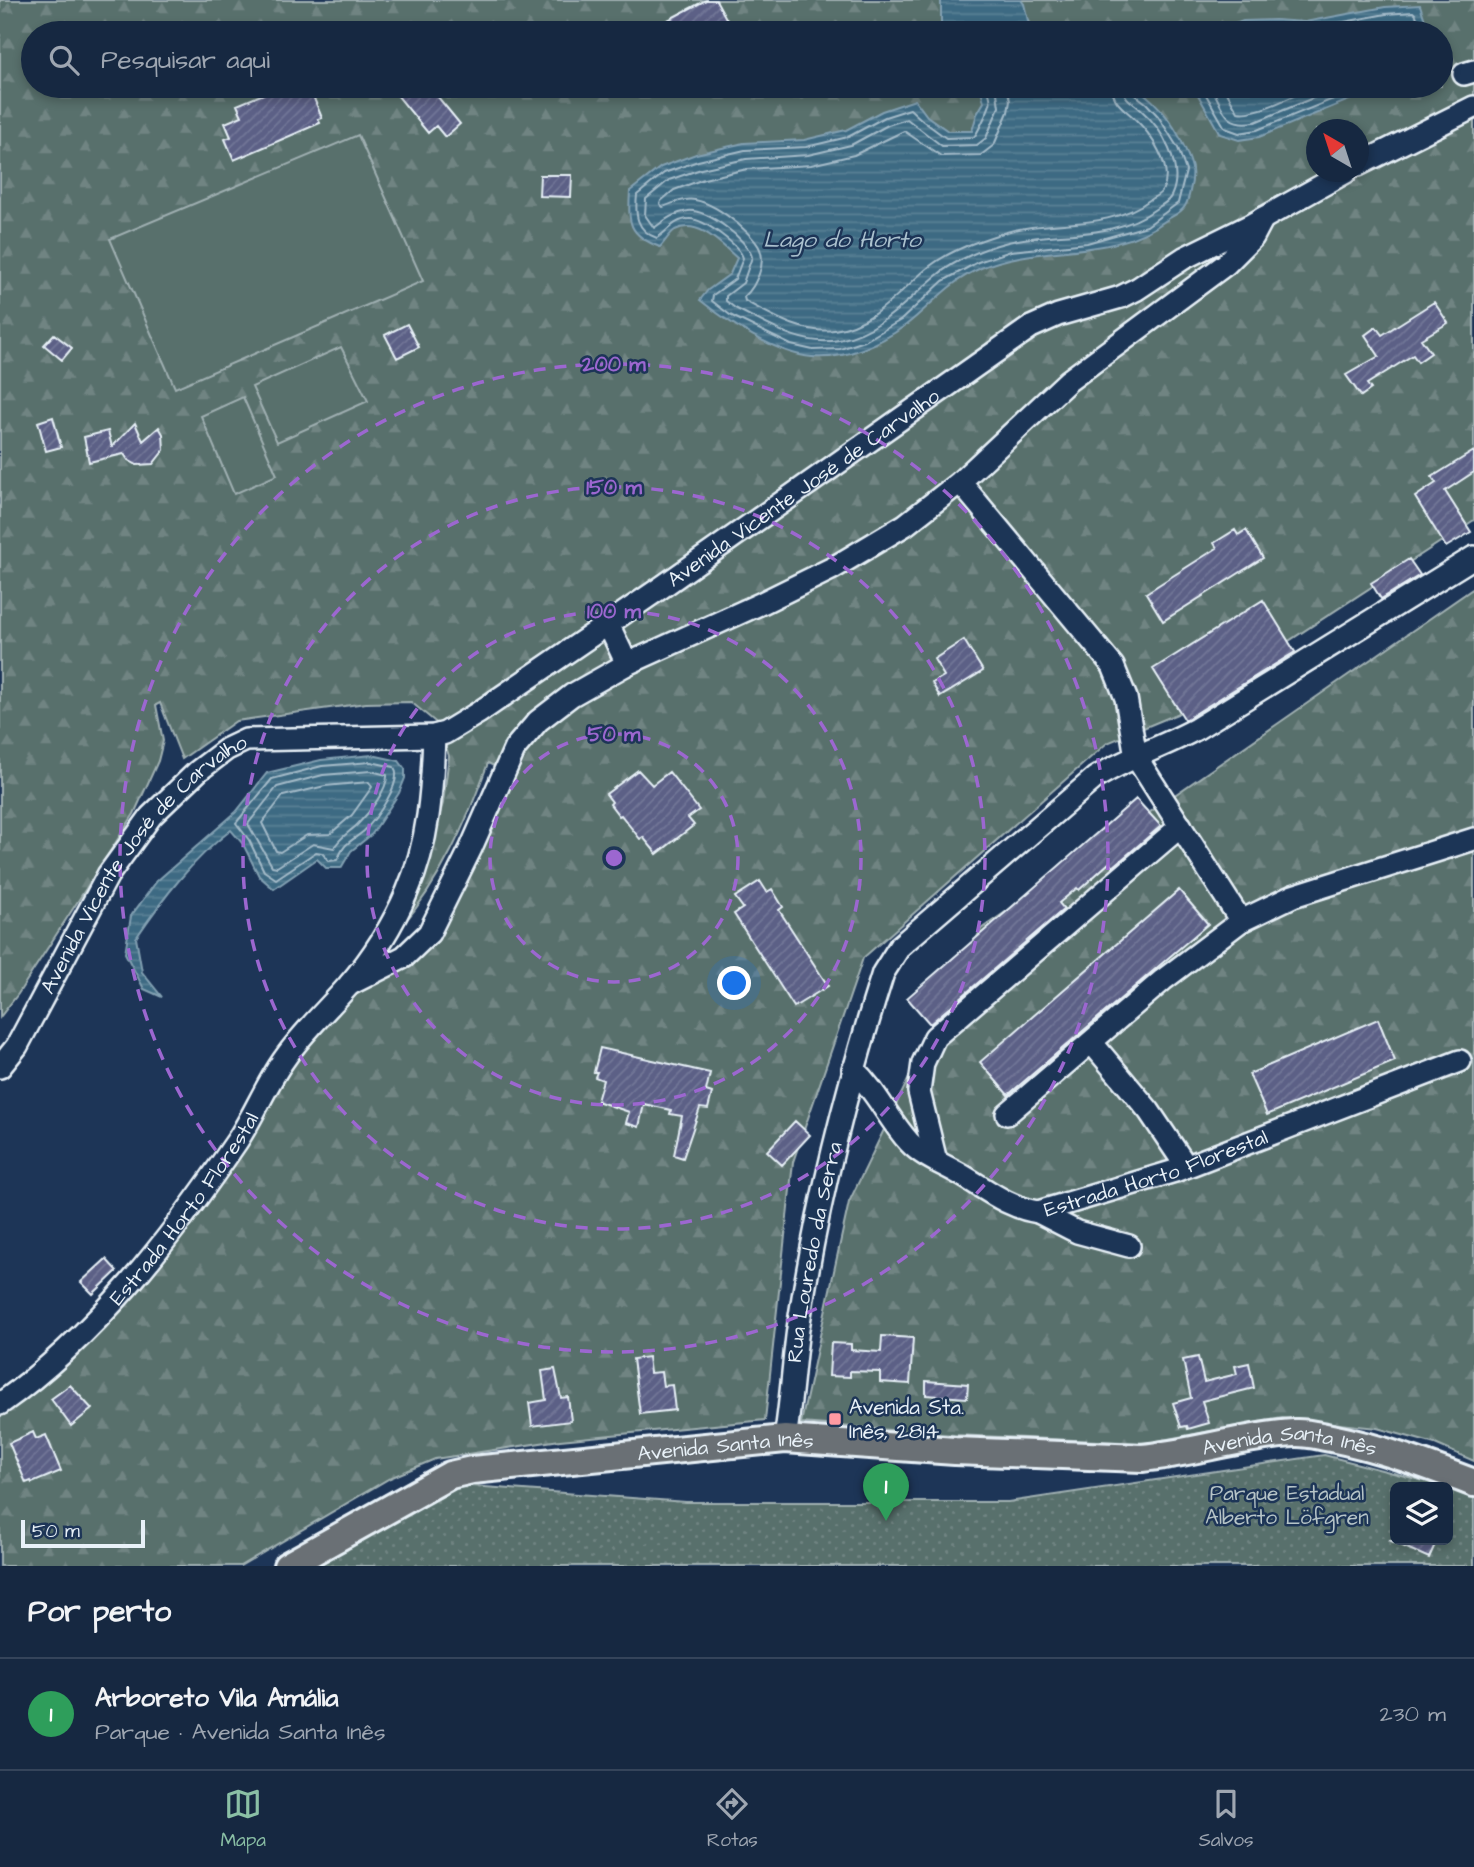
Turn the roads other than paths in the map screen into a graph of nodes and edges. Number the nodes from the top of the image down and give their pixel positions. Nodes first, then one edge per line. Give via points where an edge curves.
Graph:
1 (1474, 107) edge
2 (1369, 159) edge
3 (1327, 182) edge
4 (1264, 216) junction
5 (960, 482) junction
6 (1474, 557) edge
7 (608, 624) junction
8 (627, 664) junction
9 (434, 736) junction
10 (1136, 757) junction
11 (1181, 826) junction
12 (1474, 839) edge
13 (1241, 920) junction
14 (346, 988) junction
15 (1092, 1043) junction
16 (1460, 1062) dead end
17 (0, 1067) edge
18 (853, 1069) junction
19 (1007, 1114) dead end
20 (936, 1161) junction
21 (1186, 1166) junction
22 (1038, 1212) junction
23 (1129, 1246) dead end
24 (0, 1404) edge
25 (786, 1439) junction
26 (1474, 1483) edge
27 (287, 1566) edge

1 - 2 street
3 - 4 street, Avenida Vicente José de Carvalho
4 - 5 street via 1254,237 1226,264 1068,381
4 - 7 street, Avenida Vicente José de Carvalho via 1165,268 1138,289 1031,327
5 - 8 street via 905,524 833,568
5 - 10 street via 1113,666 1126,698
6 - 10 street, Rua Louredo da Serra via 1196,729
7 - 8 street
7 - 9 street, Avenida Vicente José de Carvalho via 461,724
8 - 14 street via 572,695 538,721 515,748 499,779 429,933 404,957
9 - 14 street, Estrada Horto Florestal via 431,804 424,843 407,892 386,932
9 - 17 street, Avenida Vicente José de Carvalho via 246,740 215,758 163,802 127,847 17,1045
10 - 11 street
10 - 18 street, Rua Louredo da Serra via 1095,778 900,946 883,973
11 - 13 street
11 - 20 street via 935,1037 923,1063 919,1092
12 - 13 street via 1293,896
13 - 15 street
14 - 24 street, Estrada Horto Florestal via 286,1057 239,1138 138,1273 56,1360
15 - 19 street
15 - 21 street via 1149,1111
16 - 21 street, Estrada Horto Florestal
18 - 20 street, Estrada Horto Florestal via 911,1144
18 - 25 street, Rua Louredo da Serra via 815,1234 798,1328
20 - 22 street, Estrada Horto Florestal via 997,1198
21 - 22 street, Estrada Horto Florestal
22 - 23 street via 1077,1232
25 - 26 main road, Avenida Santa Inês via 1142,1458 1303,1433 1408,1457
25 - 27 main road, Avenida Santa Inês via 450,1475

